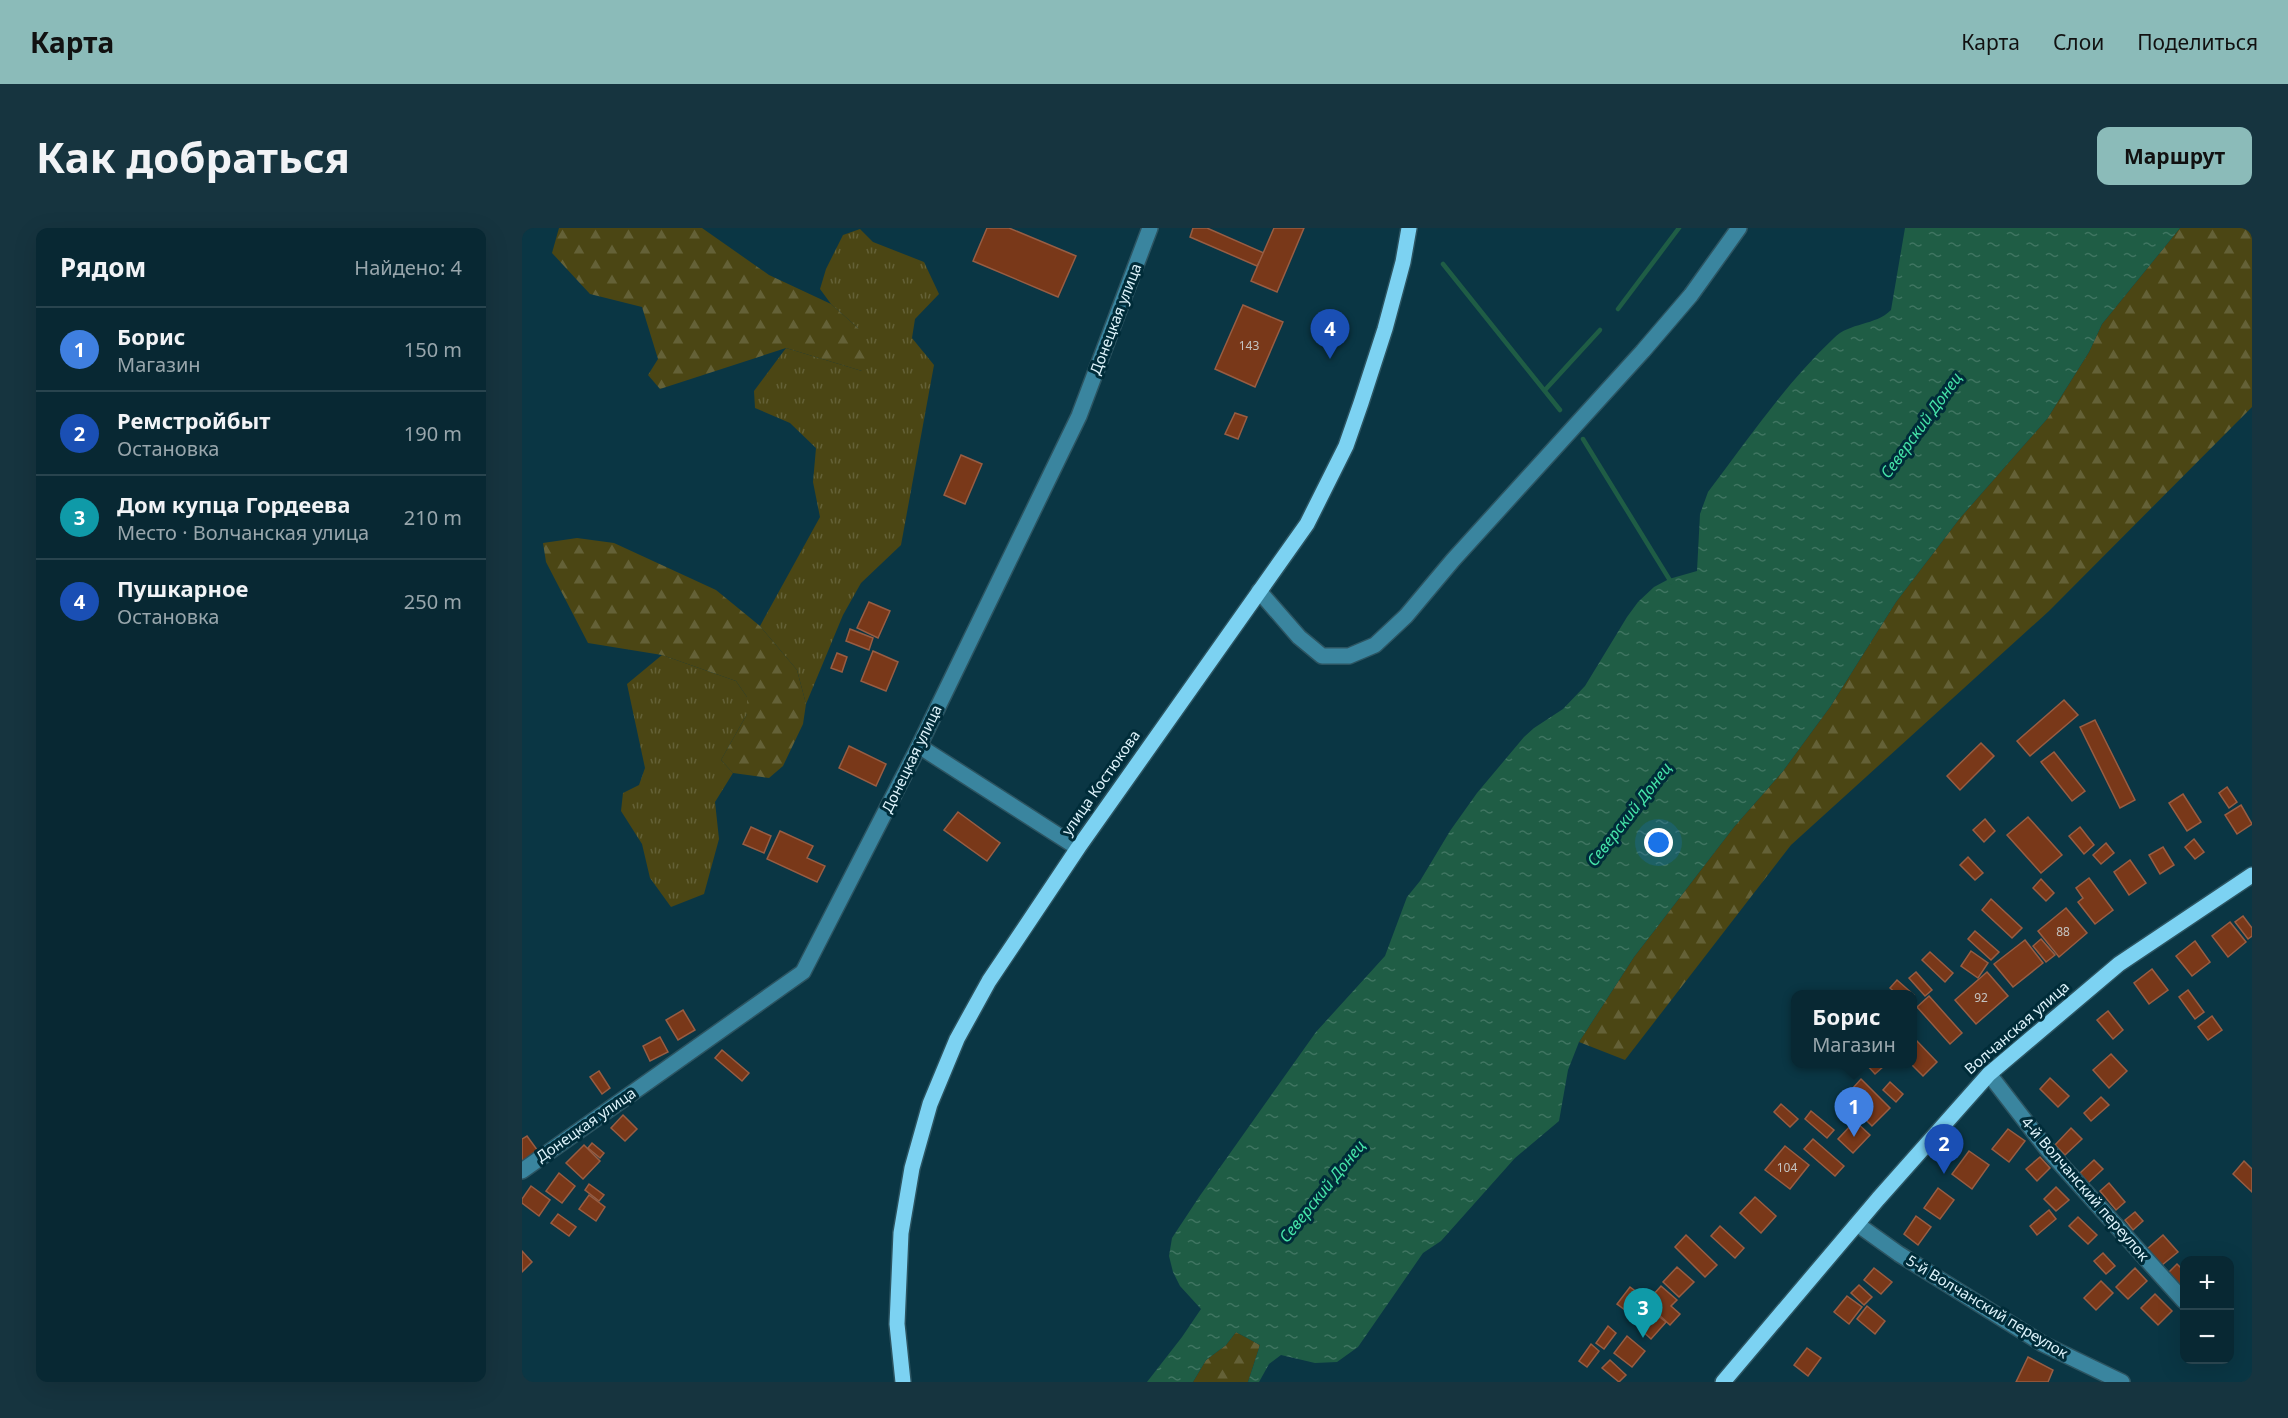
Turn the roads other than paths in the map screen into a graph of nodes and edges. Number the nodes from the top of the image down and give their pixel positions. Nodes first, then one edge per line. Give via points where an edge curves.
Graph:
1 (1150, 228) edge
2 (1409, 228) edge
3 (1739, 228) edge
4 (1259, 591) junction
5 (919, 746) junction
6 (1078, 848) junction
7 (2252, 875) edge
8 (1989, 1074) junction
9 (522, 1171) edge
10 (1857, 1224) junction
11 (2180, 1297) edge
12 (903, 1382) edge
13 (1723, 1382) edge
14 (2122, 1382) edge

1 - 5 street, Донецкая улица via 1079,416
2 - 4 main road, улица Костюкова via 1385,328 1346,446 1307,524
3 - 4 street via 1691,295 1406,616 1375,645 1350,656 1322,656 1299,637
4 - 6 main road, улица Костюкова
5 - 6 street
5 - 9 street, Донецкая улица via 802,972
6 - 12 main road, улица Костюкова via 989,981 957,1039 930,1104 912,1168 901,1233 897,1324
7 - 8 main road, Волчанская улица via 2119,964
8 - 10 main road, Волчанская улица
8 - 11 street, 4-й Волчанский переулок via 2047,1149
10 - 13 main road, Волчанская улица
10 - 14 street, 5-й Волчанский переулок via 2043,1344

